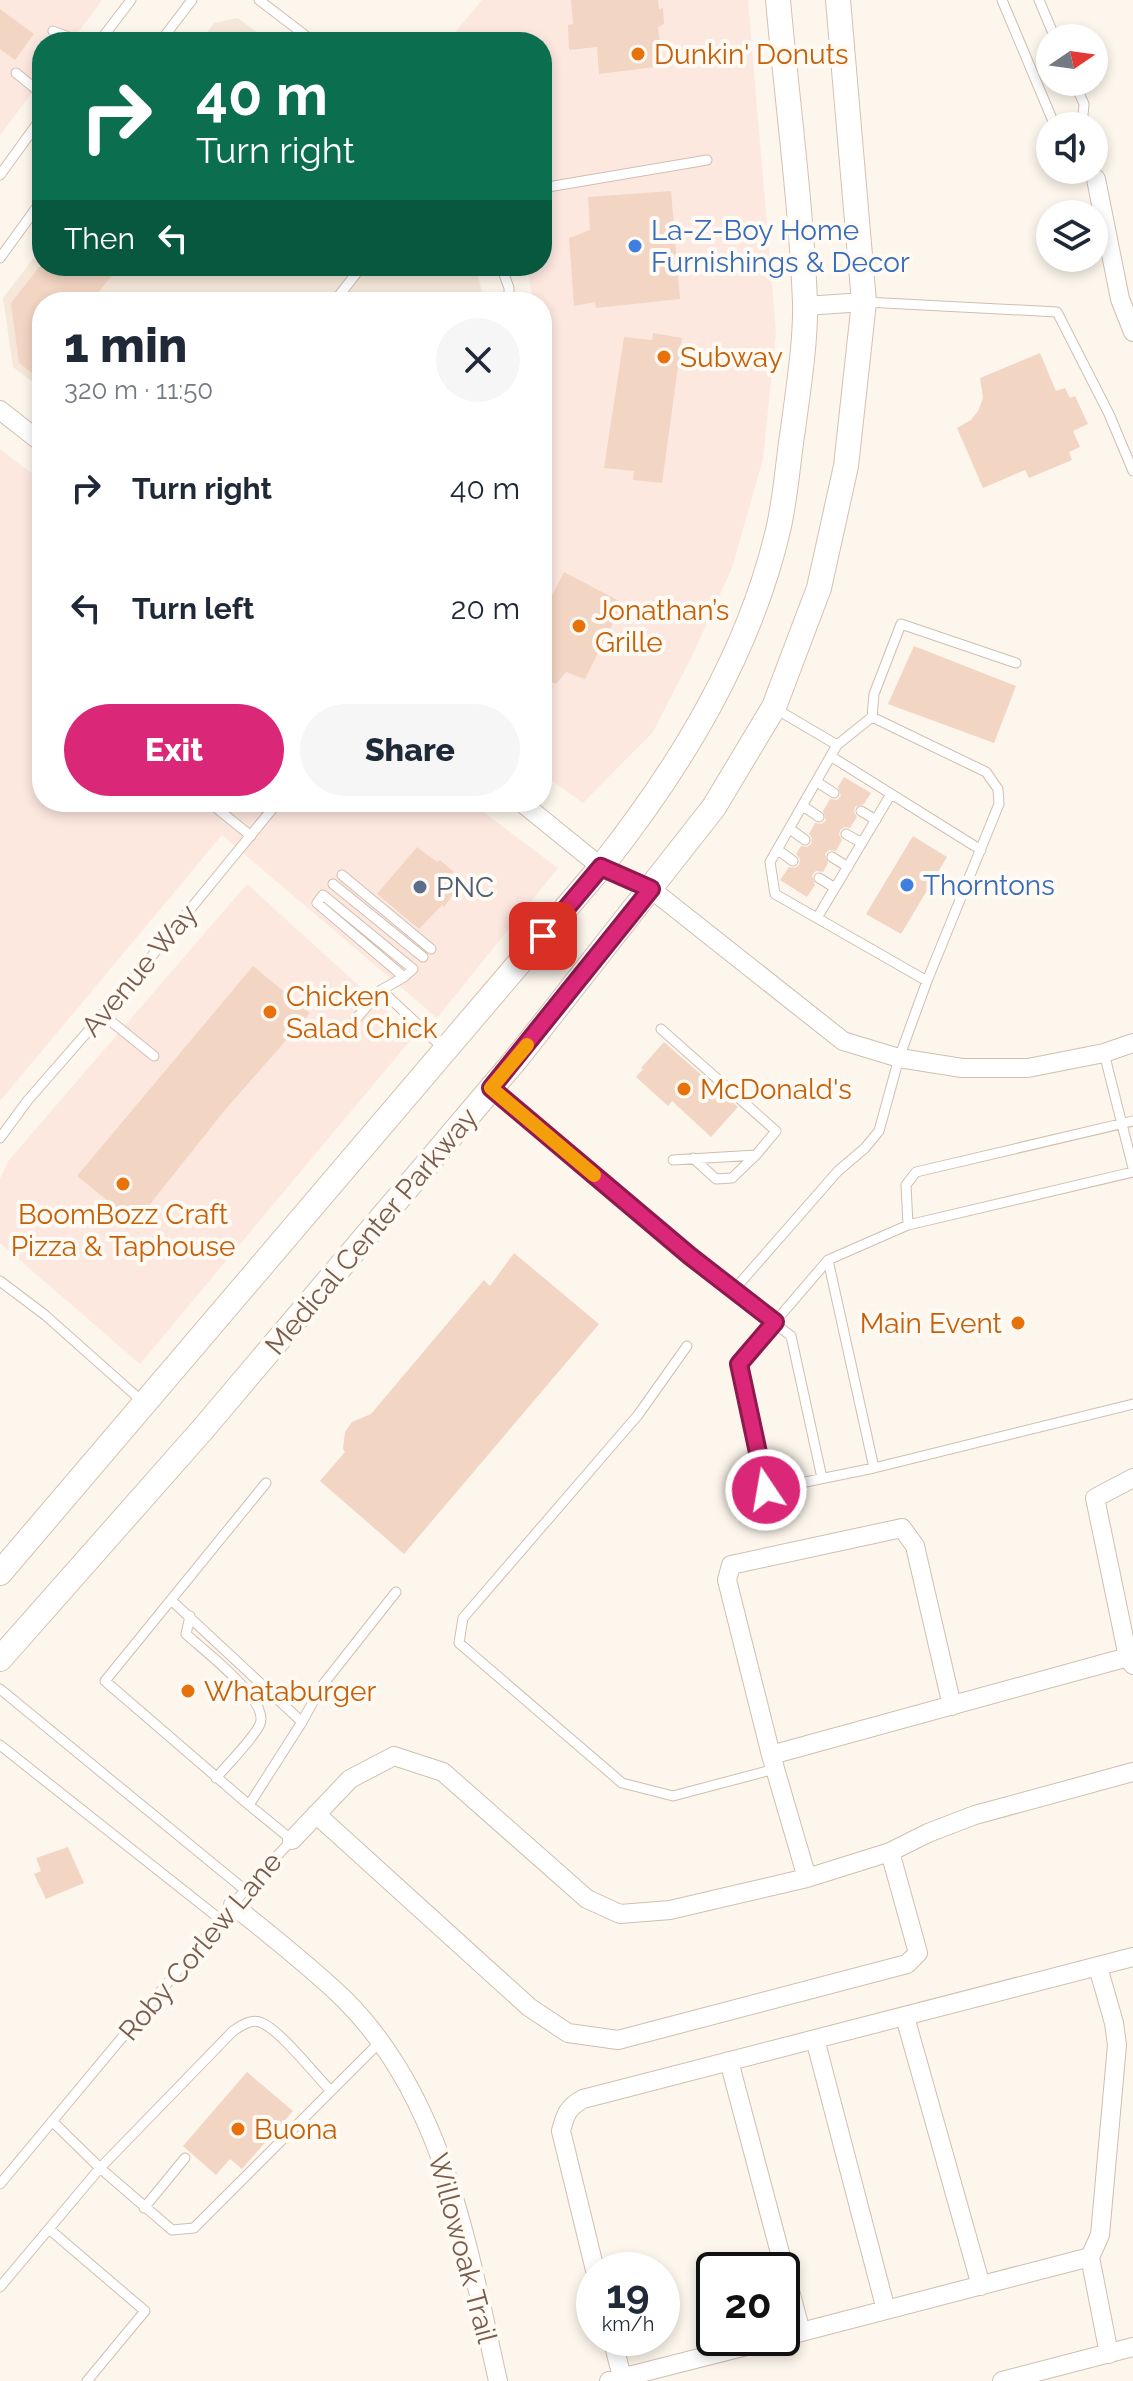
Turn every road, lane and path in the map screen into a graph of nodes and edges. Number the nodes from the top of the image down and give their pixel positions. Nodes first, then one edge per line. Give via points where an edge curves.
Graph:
1 (131, 0) edge
2 (192, 0) edge
3 (259, 0) edge
4 (778, 0) edge
5 (838, 0) edge
6 (1002, 0) edge
7 (1039, 0) edge
8 (1049, 24) edge
9 (107, 32) edge
10 (168, 32) edge
11 (301, 32) edge
12 (16, 73) dead end
13 (32, 86) edge
14 (1049, 112) edge
15 (32, 131) edge
16 (707, 160) dead end
17 (0, 175) edge
18 (1096, 184) edge
19 (552, 186) edge
20 (32, 214) edge
21 (0, 258) edge
22 (354, 276) edge
23 (342, 292) edge
24 (864, 302) junction
25 (805, 306) junction
26 (1133, 332) edge
27 (0, 410) edge
28 (32, 435) edge
29 (1133, 471) edge
30 (1016, 663) dead end
31 (774, 707) junction
32 (872, 717) junction
33 (837, 745) junction
34 (832, 757) junction
35 (817, 782) junction
36 (834, 793) dead end
37 (891, 794) junction
38 (803, 806) junction
39 (861, 811) dead end
40 (221, 812) edge
41 (270, 812) edge
42 (533, 812) edge
43 (819, 817) dead end
44 (876, 820) junction
45 (790, 829) junction
46 (846, 834) dead end
47 (251, 836) junction
48 (805, 840) dead end
49 (862, 843) junction
50 (778, 850) junction
51 (981, 850) junction
52 (832, 857) dead end
53 (793, 861) dead end
54 (601, 867) junction
55 (848, 867) junction
56 (342, 875) dead end
57 (819, 878) dead end
58 (333, 884) dead end
59 (835, 888) junction
60 (651, 889) junction
61 (817, 918) junction
62 (431, 949) dead end
63 (423, 957) dead end
64 (404, 977) junction
65 (927, 981) junction
66 (381, 990) junction
67 (102, 1014) junction
68 (355, 1020) dead end
69 (661, 1029) dead end
70 (1133, 1043) edge
71 (446, 1050) junction
72 (1104, 1053) junction
73 (154, 1056) dead end
74 (899, 1058) junction
75 (491, 1088) junction
76 (1133, 1121) edge
77 (1122, 1124) junction
78 (0, 1138) edge
79 (756, 1155) junction
80 (693, 1158) junction
81 (673, 1160) dead end
82 (1133, 1170) edge
83 (908, 1225) junction
84 (828, 1260) junction
85 (0, 1281) edge
86 (733, 1291) junction
87 (775, 1322) junction
88 (687, 1346) dead end
89 (144, 1403) junction
90 (1133, 1404) edge
91 (874, 1468) junction
92 (822, 1478) junction
93 (1133, 1478) edge
94 (266, 1483) dead end
95 (0, 1573) edge
96 (396, 1592) dead end
97 (171, 1600) junction
98 (190, 1616) junction
99 (0, 1659) edge
100 (1130, 1661) edge
101 (0, 1689) edge
102 (952, 1706) junction
103 (302, 1722) junction
104 (0, 1745) edge
105 (773, 1762) junction
106 (1133, 1772) edge
107 (216, 1778) junction
108 (249, 1805) junction
109 (316, 1814) junction
110 (292, 1840) junction
111 (890, 1852) junction
112 (807, 1878) junction
113 (245, 1890) junction
114 (227, 1912) junction
115 (1133, 1957) edge
116 (1098, 1967) junction
117 (905, 2017) junction
118 (815, 2039) junction
119 (379, 2043) junction
120 (729, 2061) junction
121 (1124, 2070) edge
122 (331, 2091) junction
123 (52, 2121) junction
124 (185, 2158) dead end
125 (100, 2168) junction
126 (0, 2184) edge
127 (144, 2208) junction
128 (49, 2229) junction
129 (591, 2252) edge
130 (1090, 2257) junction
131 (981, 2286) junction
132 (0, 2287) edge
133 (886, 2310) junction
134 (801, 2332) joint
135 (1133, 2347) edge
136 (1109, 2354) junction
137 (615, 2356) edge
138 (711, 2356) edge
139 (618, 2380) edge
140 (87, 2381) edge
141 (498, 2381) edge
142 (1002, 2381) edge

1 - 9 lane
2 - 10 lane
3 - 11 lane
4 - 25 main road, Medical Center Parkway
5 - 24 main road, Medical Center Parkway
6 - 14 lane
7 - 8 lane
12 - 13 lane
15 - 17 lane
16 - 19 lane
18 - 26 street via 1120,299
20 - 21 lane
22 - 23 lane
24 - 25 street
24 - 29 lane via 1057,312
24 - 31 main road, Medical Center Parkway via 846,466 819,588
25 - 54 main road, Medical Center Parkway via 780,524 759,594 712,704 643,815
27 - 28 street
30 - 32 lane via 901,624 874,694
31 - 33 lane
31 - 60 main road, Medical Center Parkway via 714,807
32 - 33 lane
32 - 51 lane via 986,772 998,789 999,804
33 - 34 lane
34 - 35 lane
34 - 37 lane
35 - 36 lane
35 - 38 lane
37 - 44 lane
37 - 51 lane
38 - 43 lane
38 - 45 lane
39 - 44 lane
40 - 47 lane
41 - 47 lane, Avenue Way
42 - 54 street
44 - 49 lane
45 - 48 lane
45 - 50 lane
46 - 49 lane
47 - 67 lane, Avenue Way
49 - 55 lane
50 - 53 lane
50 - 61 lane via 770,862 775,894
51 - 65 lane
52 - 55 lane
54 - 60 street
54 - 71 main road, Medical Center Parkway
55 - 59 lane
56 - 62 lane
57 - 59 lane
58 - 63 lane
59 - 61 lane
60 - 74 street via 843,1041
60 - 75 main road, Medical Center Parkway
61 - 65 lane
64 - 64 lane via 317,903 323,895 413,969
64 - 66 lane
65 - 74 lane
66 - 68 lane
66 - 71 lane
67 - 73 lane
67 - 78 lane, Avenue Way
69 - 79 lane via 776,1131
70 - 72 street
71 - 89 main road, Medical Center Parkway
72 - 74 street via 1028,1068 962,1068
72 - 77 lane
74 - 86 lane via 879,1131
75 - 86 lane
75 - 99 main road, Medical Center Parkway
76 - 77 lane
77 - 82 lane
77 - 83 lane via 916,1172 906,1185
79 - 80 lane
79 - 80 lane via 732,1178 716,1179
80 - 81 lane
82 - 83 lane
83 - 84 lane
84 - 87 lane
84 - 91 lane
85 - 89 lane
86 - 87 lane
87 - 92 lane via 791,1336
87 - 92 lane via 739,1364 766,1490
88 - 105 lane via 638,1415 463,1618 459,1643 622,1783 673,1796
89 - 95 main road, Medical Center Parkway
90 - 91 lane
91 - 92 lane
93 - 100 street via 1095,1498
94 - 97 lane
96 - 103 lane, Roby Corlew Lane via 321,1687
97 - 98 lane
97 - 107 lane via 105,1681
98 - 103 lane
98 - 107 lane via 186,1634 255,1698 262,1713 260,1725
100 - 102 street
101 - 113 lane
102 - 105 street
102 - 105 street via 915,1546 902,1528 731,1565 727,1580
103 - 108 lane, Roby Corlew Lane
104 - 114 lane, Willowoak Trail
105 - 112 street
106 - 111 street via 975,1815
107 - 108 lane
108 - 110 lane, Roby Corlew Lane
109 - 110 street
109 - 111 street via 529,2007 568,2033 618,2040 907,1964 918,1953
109 - 112 street via 350,1779 394,1756 443,1772 587,1899 620,1914 670,1910
110 - 113 lane, Roby Corlew Lane
111 - 112 street
113 - 114 lane, Roby Corlew Lane
114 - 119 street, Willowoak Trail via 347,2002
114 - 123 lane, Roby Corlew Lane
115 - 116 street
116 - 117 street
116 - 121 street
117 - 118 street
117 - 131 street
118 - 120 street
118 - 133 street
119 - 122 lane
119 - 141 street, Willowoak Trail via 395,2063 441,2152
120 - 129 street via 572,2105 561,2131
120 - 134 street
121 - 130 street via 1100,2235
122 - 125 lane via 277,2034 261,2022 249,2021 233,2031
122 - 127 lane via 194,2228 172,2230
123 - 125 lane
123 - 126 lane, Roby Corlew Lane
124 - 127 lane
125 - 127 lane
125 - 128 lane
128 - 132 lane
128 - 140 lane via 145,2311
130 - 131 street
130 - 136 street
131 - 133 street
133 - 134 street
135 - 136 street
136 - 142 street
137 - 139 street
138 - 139 street

